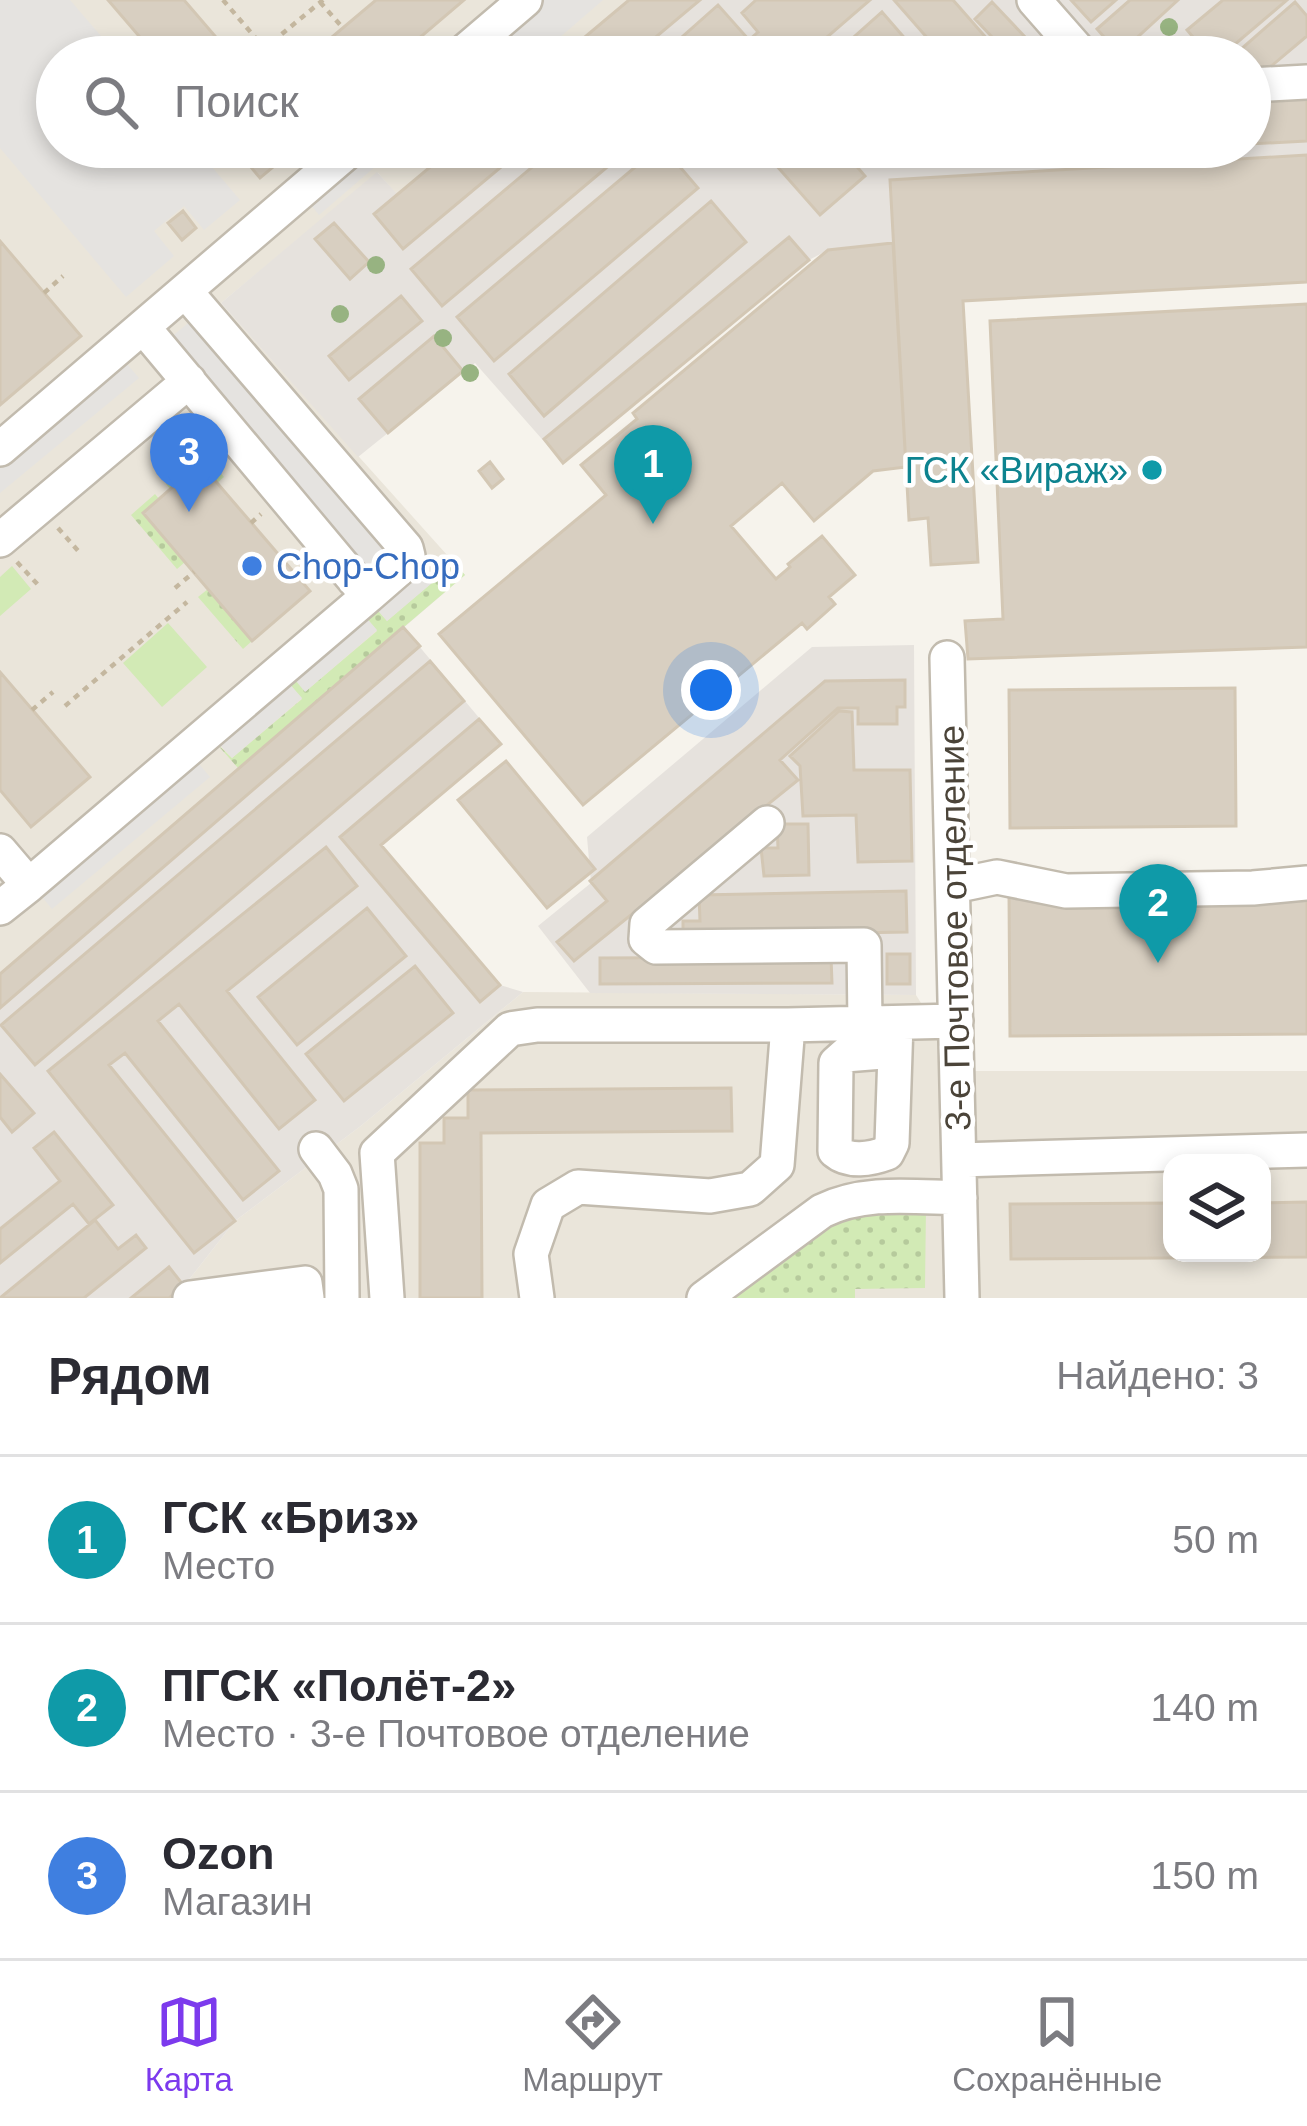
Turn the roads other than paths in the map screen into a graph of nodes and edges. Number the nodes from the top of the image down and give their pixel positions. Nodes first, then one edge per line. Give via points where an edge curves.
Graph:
1 (525, 0) edge
2 (1034, 0) edge
3 (483, 36) edge
4 (1066, 36) edge
5 (1307, 82) edge
6 (1271, 85) edge
7 (328, 168) edge
8 (185, 291) junction
9 (143, 326) junction
10 (189, 381) junction
11 (0, 449) edge
12 (7, 549) edge
13 (368, 596) junction
14 (947, 658) dead end
15 (767, 823) dead end
16 (0, 851) edge
17 (1307, 884) edge
18 (29, 885) junction
19 (954, 886) junction
20 (0, 908) edge
21 (956, 1022) junction
22 (788, 1025) junction
23 (886, 1033) junction
24 (316, 1149) dead end
25 (1307, 1150) edge
26 (959, 1160) junction
27 (960, 1198) junction
28 (190, 1298) edge
29 (308, 1298) edge
30 (342, 1298) edge
31 (387, 1298) edge
32 (537, 1298) edge
33 (704, 1298) edge
34 (962, 1298) edge

1 - 3 street
2 - 4 street
5 - 6 street
7 - 8 street
8 - 9 street
8 - 13 street via 406,548 406,563
9 - 10 street
9 - 11 street
10 - 12 street
10 - 13 street
13 - 18 street
14 - 19 street, 3-е Почтовое отделение
15 - 23 street via 647,924 646,939 656,947 864,945
16 - 18 street
17 - 19 street via 1066,891 997,877
18 - 20 street
19 - 21 street, 3-е Почтовое отделение
21 - 23 street
21 - 26 street, 3-е Почтовое отделение
22 - 23 street
22 - 31 street via 510,1029 377,1153
22 - 32 street via 777,1166 749,1189 710,1196 578,1186 548,1205 531,1254
24 - 30 street via 341,1189
25 - 26 street
26 - 27 street, 3-е Почтовое отделение
27 - 33 street via 842,1202
27 - 34 street, 3-е Почтовое отделение
28 - 29 street via 305,1283

